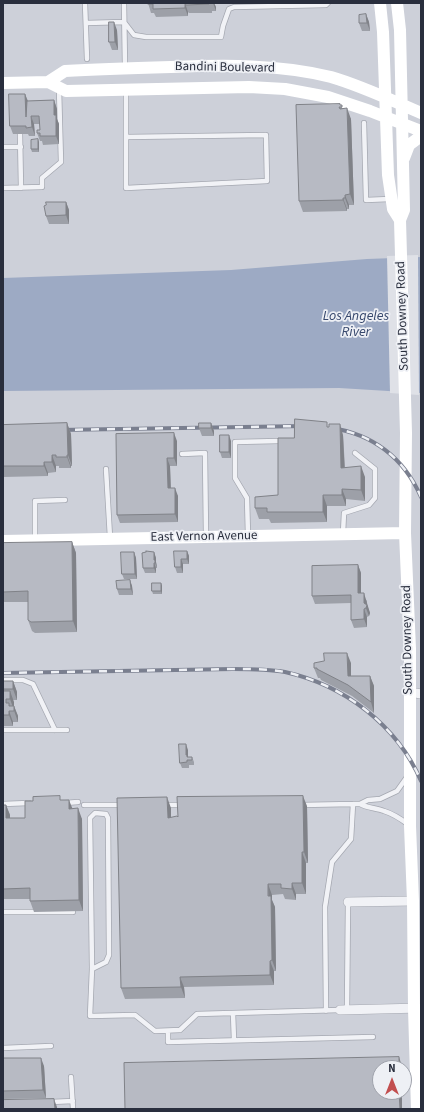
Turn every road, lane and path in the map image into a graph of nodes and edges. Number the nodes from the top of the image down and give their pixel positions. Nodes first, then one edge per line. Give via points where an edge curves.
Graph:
1 (85, 3) edge
2 (124, 3) edge
3 (328, 3) edge
4 (380, 3) edge
5 (397, 3) edge
6 (124, 22) junction
7 (86, 23) junction
8 (87, 59) dead end
9 (125, 68) junction
10 (48, 82) junction
11 (3, 83) edge
12 (59, 88) junction
13 (126, 90) junction
14 (385, 97) junction
15 (402, 105) junction
16 (421, 113) edge
17 (386, 117) junction
18 (364, 123) dead end
19 (402, 123) junction
20 (421, 131) edge
21 (20, 134) edge
22 (421, 136) edge
23 (126, 137) junction
24 (3, 147) edge
25 (21, 147) junction
26 (403, 161) junction
27 (3, 188) edge
28 (21, 188) junction
29 (392, 199) junction
30 (400, 220) junction
31 (279, 441) edge
32 (356, 453) dead end
33 (182, 454) dead end
34 (106, 470) dead end
35 (65, 500) dead end
36 (405, 533) junction
37 (343, 535) junction
38 (248, 536) junction
39 (206, 537) junction
40 (110, 539) junction
41 (35, 540) junction
42 (3, 541) edge
43 (3, 680) edge
44 (415, 693) edge
45 (3, 730) edge
46 (55, 730) junction
47 (68, 730) dead end
48 (410, 768) junction
49 (78, 802) dead end
50 (33, 803) edge
51 (63, 803) edge
52 (3, 804) edge
53 (353, 804) junction
54 (360, 804) junction
55 (84, 805) dead end
56 (94, 805) junction
57 (126, 805) edge
58 (157, 805) edge
59 (188, 805) edge
60 (298, 805) edge
61 (95, 813) junction
62 (410, 826) junction
63 (413, 901) junction
64 (348, 902) joint
65 (3, 912) edge
66 (73, 912) dead end
67 (92, 969) junction
68 (417, 1008) edge
69 (326, 1010) junction
70 (344, 1010) junction
71 (233, 1013) junction
72 (168, 1031) junction
73 (373, 1037) dead end
74 (234, 1040) junction
75 (51, 1046) dead end
76 (3, 1048) edge
77 (71, 1077) dead end
78 (73, 1101) junction
79 (42, 1102) edge
80 (73, 1109) edge
81 (417, 1109) edge

1 - 7 lane
2 - 6 lane
3 - 6 lane via 234,7 229,10 221,37 146,37 134,35
4 - 14 main road, South Downey Road
5 - 15 main road, South Downey Road
6 - 7 lane
6 - 9 lane
7 - 8 lane
9 - 10 main road, Bandini Boulevard via 65,70
9 - 14 main road, Bandini Boulevard via 254,66 292,70 330,77
10 - 11 main road, Bandini Boulevard via 19,85
10 - 12 main road, Bandini Boulevard
12 - 13 main road, Bandini Boulevard via 66,91
12 - 28 lane via 61,162 42,178 42,187
13 - 17 main road, Bandini Boulevard via 250,87 285,89 328,97
13 - 23 lane
14 - 15 main road, Bandini Boulevard
14 - 17 main road, South Downey Road
15 - 16 main road, Bandini Boulevard
15 - 19 main road, South Downey Road
17 - 19 main road, Bandini Boulevard
17 - 29 main road, South Downey Road via 387,159
18 - 29 lane via 366,200
19 - 20 main road, Bandini Boulevard
19 - 26 main road, South Downey Road
21 - 25 lane
22 - 26 main road via 409,146
23 - 23 lane via 126,188 267,181 266,135
24 - 25 lane
25 - 28 lane
26 - 30 main road, South Downey Road via 404,210
27 - 28 lane
29 - 30 main road, South Downey Road via 393,209
30 - 36 main road, South Downey Road via 406,433
31 - 38 lane via 235,442 235,478 247,498
32 - 37 lane via 375,470 375,498 369,505 344,513
33 - 39 lane via 205,453
34 - 40 lane
35 - 41 lane via 35,501
36 - 37 main road, East Vernon Avenue
36 - 44 main road, South Downey Road via 409,642
37 - 38 main road, East Vernon Avenue
38 - 39 main road, East Vernon Avenue
39 - 40 main road, East Vernon Avenue
40 - 41 main road, East Vernon Avenue
41 - 42 main road, East Vernon Avenue
43 - 46 lane via 23,680 33,684
44 - 48 main road, South Downey Road
45 - 46 lane
46 - 47 lane
48 - 54 lane via 397,791
48 - 62 main road, South Downey Road
49 - 51 lane
50 - 52 lane
53 - 54 lane
53 - 60 lane
53 - 69 lane via 350,839 332,862 325,907
54 - 62 lane via 396,815
55 - 56 lane
56 - 57 lane
56 - 61 lane
58 - 59 lane
61 - 67 lane via 90,818
61 - 67 lane via 106,814 108,818 109,955 106,962
62 - 63 main road, South Downey Road
63 - 64 street
63 - 68 main road, South Downey Road
64 - 70 lane
65 - 66 lane
67 - 72 lane via 90,1016 135,1015 155,1032
68 - 70 street
68 - 81 main road, South Downey Road
69 - 70 lane
69 - 71 lane
71 - 72 lane via 197,1014 180,1030
71 - 74 lane
72 - 74 lane via 168,1042
73 - 74 lane
75 - 76 lane
77 - 78 lane
78 - 79 lane
78 - 80 lane

